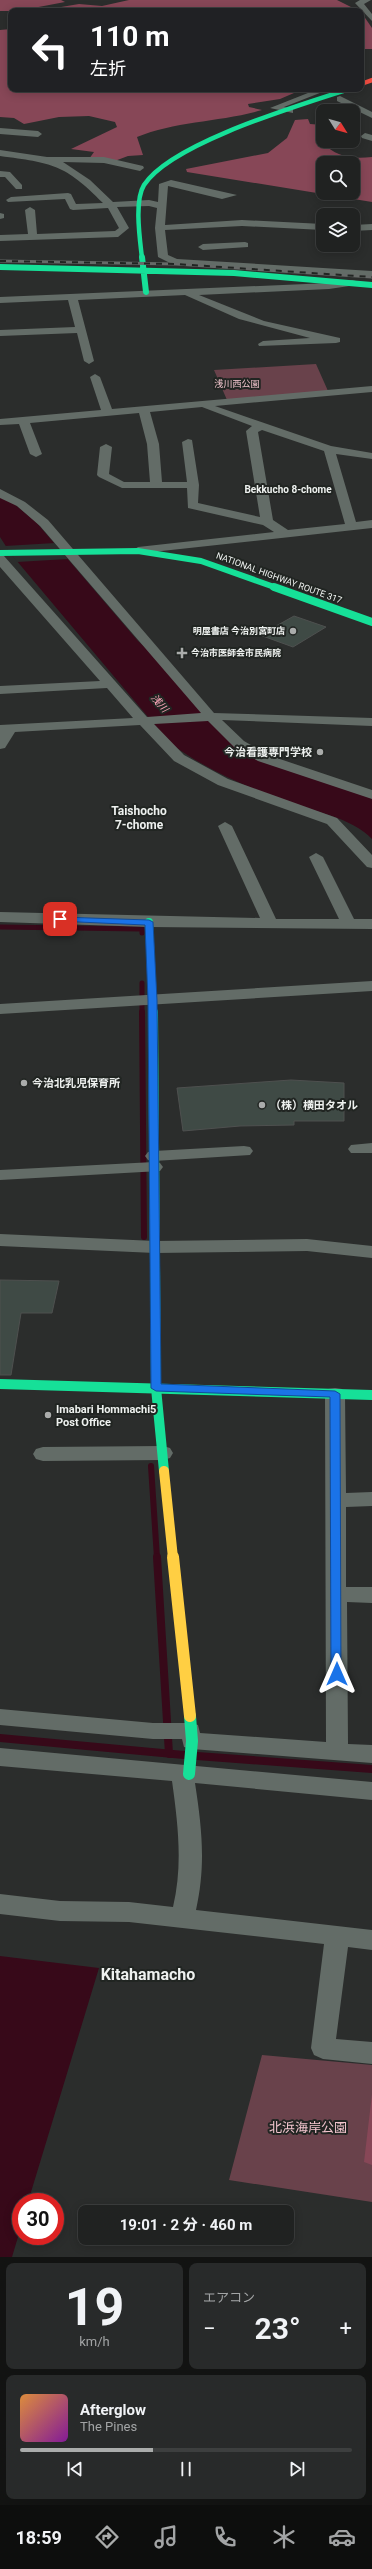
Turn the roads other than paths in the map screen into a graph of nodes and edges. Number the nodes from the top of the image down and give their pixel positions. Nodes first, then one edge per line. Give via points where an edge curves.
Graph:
1 (367, 0) edge
2 (363, 8) edge
3 (364, 9) edge
4 (372, 19) edge
5 (318, 92) edge
6 (341, 92) edge
7 (340, 99) dead end
8 (290, 111) junction
9 (372, 115) edge
10 (0, 131) edge
11 (38, 134) dead end
12 (0, 153) edge
13 (44, 160) junction
14 (140, 168) dead end
15 (0, 174) edge
16 (19, 187) dead end
17 (232, 195) dead end
18 (11, 200) dead end
19 (141, 204) junction
20 (113, 205) junction
21 (162, 206) junction
22 (30, 210) dead end
23 (250, 210) dead end
24 (214, 222) junction
25 (250, 222) junction
26 (316, 226) edge
27 (372, 227) edge
28 (160, 228) junction
29 (360, 228) edge
30 (33, 237) junction
31 (0, 238) edge
32 (245, 245) dead end
33 (221, 246) junction
34 (204, 247) dead end
35 (0, 267) edge
36 (144, 269) junction
37 (372, 274) edge
38 (352, 283) junction
39 (372, 285) edge
40 (146, 292) junction
41 (186, 292) junction
42 (72, 296) junction
43 (0, 300) edge
44 (81, 330) junction
45 (0, 333) edge
46 (263, 344) dead end
47 (89, 361) dead end
48 (95, 377) dead end
49 (372, 389) edge
50 (201, 405) junction
51 (144, 410) junction
52 (107, 411) junction
53 (23, 420) junction
54 (0, 422) edge
55 (261, 425) junction
56 (188, 442) dead end
57 (106, 447) dead end
58 (329, 449) junction
59 (36, 454) dead end
60 (372, 456) edge
61 (156, 484) junction
62 (193, 485) junction
63 (0, 492) edge
64 (267, 522) junction
65 (372, 524) edge
66 (351, 525) junction
67 (284, 533) junction
68 (64, 551) junction
69 (138, 551) junction
70 (0, 552) edge
71 (4, 557) edge
72 (372, 622) edge
73 (111, 684) junction
74 (0, 690) edge
75 (207, 717) junction
76 (147, 721) junction
77 (372, 722) edge
78 (6, 728) edge
79 (0, 745) edge
80 (372, 795) edge
81 (225, 826) dead end
82 (316, 857) dead end
83 (372, 864) edge
84 (0, 917) edge
85 (149, 922) junction
86 (270, 923) junction
87 (349, 924) junction
88 (372, 924) edge
89 (372, 986) edge
90 (153, 1000) junction
91 (0, 1009) edge
92 (244, 1151) dead end
93 (154, 1162) junction
94 (0, 1175) edge
95 (0, 1240) edge
96 (155, 1247) junction
97 (372, 1252) edge
98 (0, 1384) edge
99 (156, 1388) junction
100 (335, 1394) junction
101 (372, 1396) edge
102 (163, 1453) junction
103 (43, 1454) dead end
104 (372, 1499) edge
105 (336, 1500) junction
106 (337, 1594) junction
107 (372, 1595) edge
108 (0, 1717) edge
109 (191, 1738) junction
110 (337, 1753) junction
111 (372, 1754) edge
112 (0, 1757) edge
113 (187, 1772) junction
114 (372, 1791) edge
115 (0, 1904) edge
116 (183, 1918) junction
117 (337, 1936) junction
118 (372, 1940) edge
119 (372, 2053) edge

1 - 2 street via 359,3
3 - 4 street
5 - 8 street via 274,108
6 - 8 main road
7 - 9 street
8 - 19 main road via 219,137 173,158 160,167 143,186
10 - 11 street
12 - 13 street
13 - 14 street via 87,159
13 - 20 street via 58,163
15 - 16 street via 7,174
17 - 21 street via 222,196 171,183 164,184
18 - 20 street via 68,196 73,207
19 - 20 street
19 - 21 street via 154,203
19 - 36 main road
20 - 30 street via 122,218 124,228 118,234
21 - 28 street
22 - 30 street
23 - 25 street
24 - 25 street
24 - 28 street
24 - 33 street
25 - 26 street via 282,222
27 - 29 street
28 - 37 street via 163,257 175,262
30 - 31 street
32 - 33 street
33 - 34 street
35 - 36 main road
36 - 38 main road via 234,273
36 - 40 main road
38 - 39 main road
38 - 41 street
40 - 41 street
40 - 42 street
41 - 46 street via 245,320 294,333 336,340
42 - 43 street
42 - 44 street
44 - 45 street
44 - 47 street
48 - 52 street
49 - 50 street
50 - 51 street
50 - 55 street
51 - 52 street
51 - 61 street via 152,444
52 - 53 street
53 - 54 street
53 - 59 street
55 - 58 street
55 - 64 street via 252,431
56 - 62 street
57 - 61 street via 103,475 122,485
58 - 60 street
58 - 66 street
61 - 62 street
62 - 64 street via 192,506
63 - 68 street via 21,504 44,523
64 - 67 street
65 - 66 street
66 - 67 street
67 - 69 street
68 - 69 main road, NATIONAL HIGHWAY ROUTE 317
68 - 71 main road, NATIONAL HIGHWAY ROUTE 317
68 - 75 street
69 - 72 main road, NATIONAL HIGHWAY ROUTE 317 via 201,561 226,568
70 - 71 main road, NATIONAL HIGHWAY ROUTE 317
71 - 73 street
73 - 74 street
73 - 76 street
75 - 76 street
75 - 77 street
75 - 80 street via 239,744 263,758
76 - 78 street
76 - 83 street via 179,758 223,782 332,821
78 - 79 street
81 - 86 street
82 - 87 street
84 - 85 street
85 - 86 street
85 - 90 main road
86 - 87 street
87 - 88 street
89 - 90 street
90 - 91 street
90 - 93 main road
92 - 93 street
93 - 94 street
93 - 96 main road
95 - 96 street
96 - 97 street via 308,1245
96 - 99 main road
98 - 99 main road
99 - 100 main road
99 - 102 main road
100 - 101 main road
100 - 105 street
102 - 103 street
102 - 109 main road
104 - 105 street
105 - 106 street
106 - 107 street
106 - 110 street
108 - 109 street via 153,1731
109 - 110 street
109 - 113 main road
110 - 111 street
112 - 113 street
113 - 114 street
113 - 116 street via 191,1873
115 - 116 street via 60,1911 129,1912
116 - 117 street
117 - 118 street
117 - 119 street via 323,2048

